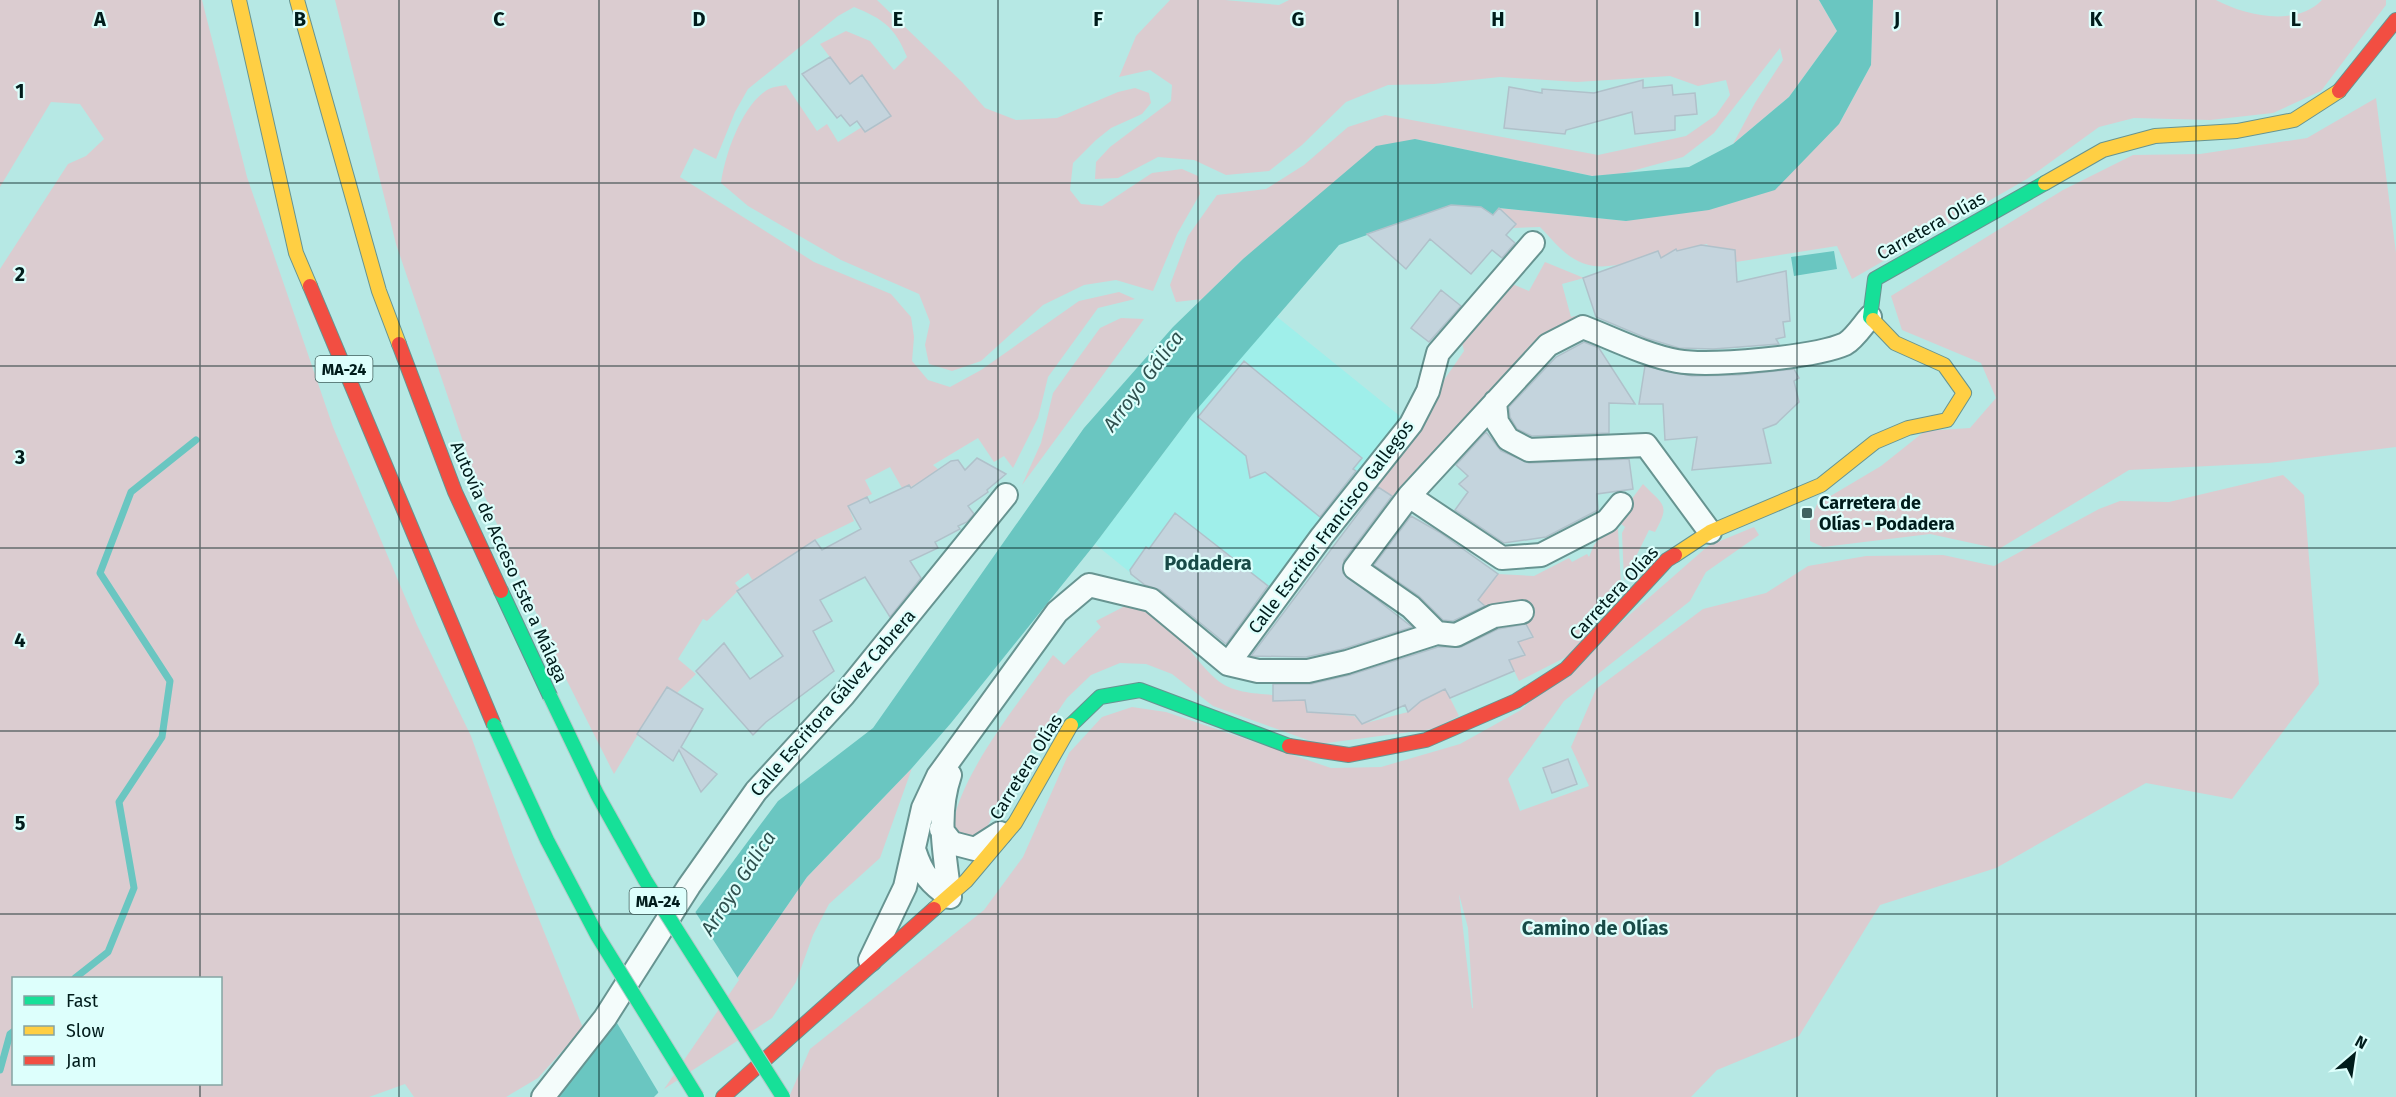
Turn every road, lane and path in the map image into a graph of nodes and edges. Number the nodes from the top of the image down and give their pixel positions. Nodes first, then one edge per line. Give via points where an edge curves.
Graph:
1 (239, 0) edge
2 (297, 0) edge
3 (2396, 20) edge
4 (1533, 243) dead end
5 (1869, 317) junction
6 (1495, 402) junction
7 (1006, 495) dead end
8 (1409, 496) junction
9 (1621, 504) dead end
10 (1710, 532) junction
11 (1522, 612) dead end
12 (1437, 633) junction
13 (1228, 664) junction
14 (958, 751) junction
15 (1015, 824) junction
16 (941, 830) junction
17 (915, 852) junction
18 (950, 897) junction
19 (864, 973) junction
20 (543, 1097) edge
21 (698, 1097) edge
22 (723, 1097) edge
23 (783, 1097) edge

1 - 21 main road, MA-24, bridge via 296,254 494,724 547,840 597,935
2 - 23 main road, Autovía de Acceso Este a Málaga / MA-24, bridge via 379,291 454,492 597,794 645,880
3 - 5 main road, Carretera Olías via 2336,95 2294,120 2237,131 2154,136 2103,150 1875,279
4 - 13 street, Calle Escritor Francisco Gallegos via 1438,353 1428,392 1411,424
5 - 6 street via 1847,343 1820,352 1747,361 1680,362 1657,357 1583,327 1548,345
5 - 10 main road, Carretera Olías via 1894,343 1944,365 1964,393 1947,420 1908,428 1875,442 1821,485
6 - 8 street
6 - 10 street via 1497,422 1508,440 1529,450 1646,446
7 - 20 street, Calle Escritora Gálvez Cabrera via 843,696 756,791 689,886 605,1018
8 - 9 street via 1502,558 1540,555 1607,521
8 - 12 street via 1355,568 1411,607
10 - 15 main road, Carretera Olías via 1667,560 1566,669 1516,701 1426,740 1349,755 1288,746 1140,690 1101,697 1068,728
11 - 12 street via 1494,616 1456,635
12 - 13 street via 1308,671 1258,670
13 - 14 street via 1151,600 1089,585 1057,612
14 - 16 street via 943,796
14 - 17 street via 939,776 923,808
15 - 16 street via 975,849 952,843
15 - 18 main road, Carretera Olías
16 - 18 street
17 - 18 street via 921,872
17 - 19 street via 905,887
18 - 19 main road, Carretera Olías
19 - 22 main road, Carretera Olías

